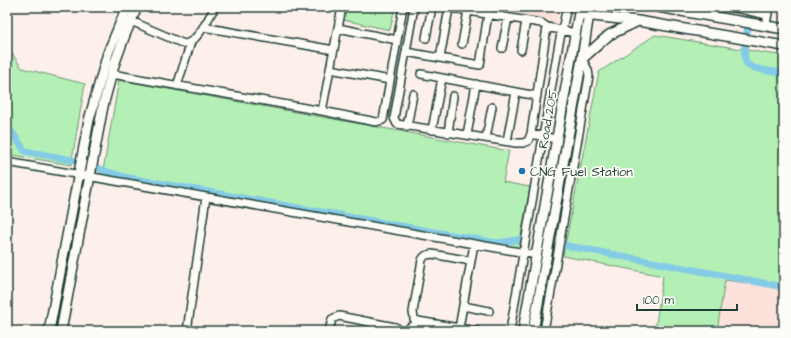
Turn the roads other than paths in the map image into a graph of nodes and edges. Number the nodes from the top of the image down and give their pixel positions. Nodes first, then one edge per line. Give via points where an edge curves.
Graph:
1 (127, 7) edge
2 (137, 7) edge
3 (215, 7) edge
4 (342, 7) edge
5 (403, 7) edge
6 (414, 7) edge
7 (432, 7) edge
8 (447, 7) edge
9 (567, 7) edge
10 (658, 7) edge
11 (731, 7) edge
12 (579, 10) edge
13 (468, 11) junction
14 (589, 12) edge
15 (766, 12) edge
16 (488, 14) junction
17 (508, 18) junction
18 (131, 20) junction
19 (526, 21) junction
20 (638, 21) junction
21 (763, 25) junction
22 (203, 27) junction
23 (547, 27) junction
24 (338, 28) junction
25 (784, 29) edge
26 (562, 31) junction
27 (575, 33) junction
28 (426, 38) dead end
29 (397, 40) junction
30 (191, 42) junction
31 (462, 44) dead end
32 (784, 46) edge
33 (502, 48) dead end
34 (334, 50) junction
35 (521, 50) dead end
36 (406, 52) junction
37 (440, 58) junction
38 (582, 59) junction
39 (330, 69) junction
40 (112, 74) junction
41 (421, 74) dead end
42 (442, 78) junction
43 (390, 80) junction
44 (476, 84) junction
45 (177, 86) junction
46 (516, 92) junction
47 (413, 94) dead end
48 (453, 96) dead end
49 (537, 96) junction
50 (492, 107) dead end
51 (322, 111) junction
52 (407, 127) junction
53 (432, 130) junction
54 (448, 132) junction
55 (531, 134) junction
56 (467, 135) junction
57 (544, 136) junction
58 (486, 138) junction
59 (556, 138) junction
60 (507, 141) junction
61 (7, 162) edge
62 (79, 173) junction
63 (90, 174) junction
64 (206, 197) junction
65 (474, 244) junction
66 (524, 253) junction
67 (537, 255) junction
68 (471, 261) junction
69 (463, 306) junction
70 (489, 311) dead end
71 (376, 323) junction
72 (459, 328) junction
73 (50, 331) edge
74 (61, 331) edge
75 (187, 331) edge
76 (329, 331) edge
77 (374, 331) edge
78 (399, 331) edge
79 (409, 331) edge
80 (440, 331) edge
81 (477, 331) edge
82 (510, 331) edge
83 (523, 331) edge
84 (533, 331) edge
85 (544, 331) edge

1 - 62 street via 108,53 89,120
2 - 18 street
3 - 22 street
4 - 24 street
5 - 29 street
6 - 36 street
7 - 28 street
8 - 13 street
8 - 37 street
9 - 26 street
10 - 21 street
11 - 15 street
12 - 14 street
12 - 27 street, Road 205
13 - 16 street
13 - 31 street
14 - 20 street
14 - 38 street, Road 205
15 - 21 street
16 - 17 street
16 - 37 street via 480,65
17 - 19 street
17 - 33 street
18 - 30 street via 184,44
18 - 40 street
19 - 23 street via 544,24
19 - 35 street
20 - 32 street
20 - 38 street via 609,35
21 - 25 street
22 - 30 street
22 - 34 street
23 - 26 street
23 - 49 street
24 - 29 street
24 - 34 street
26 - 27 street
26 - 57 street
27 - 59 street, Road 205
29 - 43 street
30 - 45 street
34 - 39 street
36 - 37 street
36 - 52 street via 394,118 397,124
38 - 84 street, Road 205
38 - 85 street via 589,76
39 - 43 street
39 - 51 street
40 - 45 street
40 - 63 street
41 - 42 street
42 - 44 street
42 - 53 street
43 - 51 street via 384,116 380,122
44 - 46 street
44 - 56 street
45 - 51 street
46 - 49 street
46 - 60 street
47 - 52 street
48 - 54 street
49 - 55 street
50 - 58 street
52 - 53 street
53 - 54 street
54 - 56 street
55 - 57 street
55 - 60 street via 528,141 523,143
56 - 58 street
57 - 59 street
57 - 66 street
58 - 60 street
59 - 67 street, Road 205
61 - 62 street
62 - 63 street
62 - 73 street
63 - 64 street
63 - 74 street
64 - 65 street
64 - 75 street
65 - 66 street
65 - 68 street
66 - 67 street
66 - 82 street
67 - 83 street, Road 205
68 - 69 street
68 - 72 street via 432,254 424,257 414,304 414,319
69 - 70 street
69 - 72 street
71 - 76 street via 339,316 332,319
71 - 77 street
71 - 78 street via 395,327
72 - 81 street
79 - 80 street via 412,326

